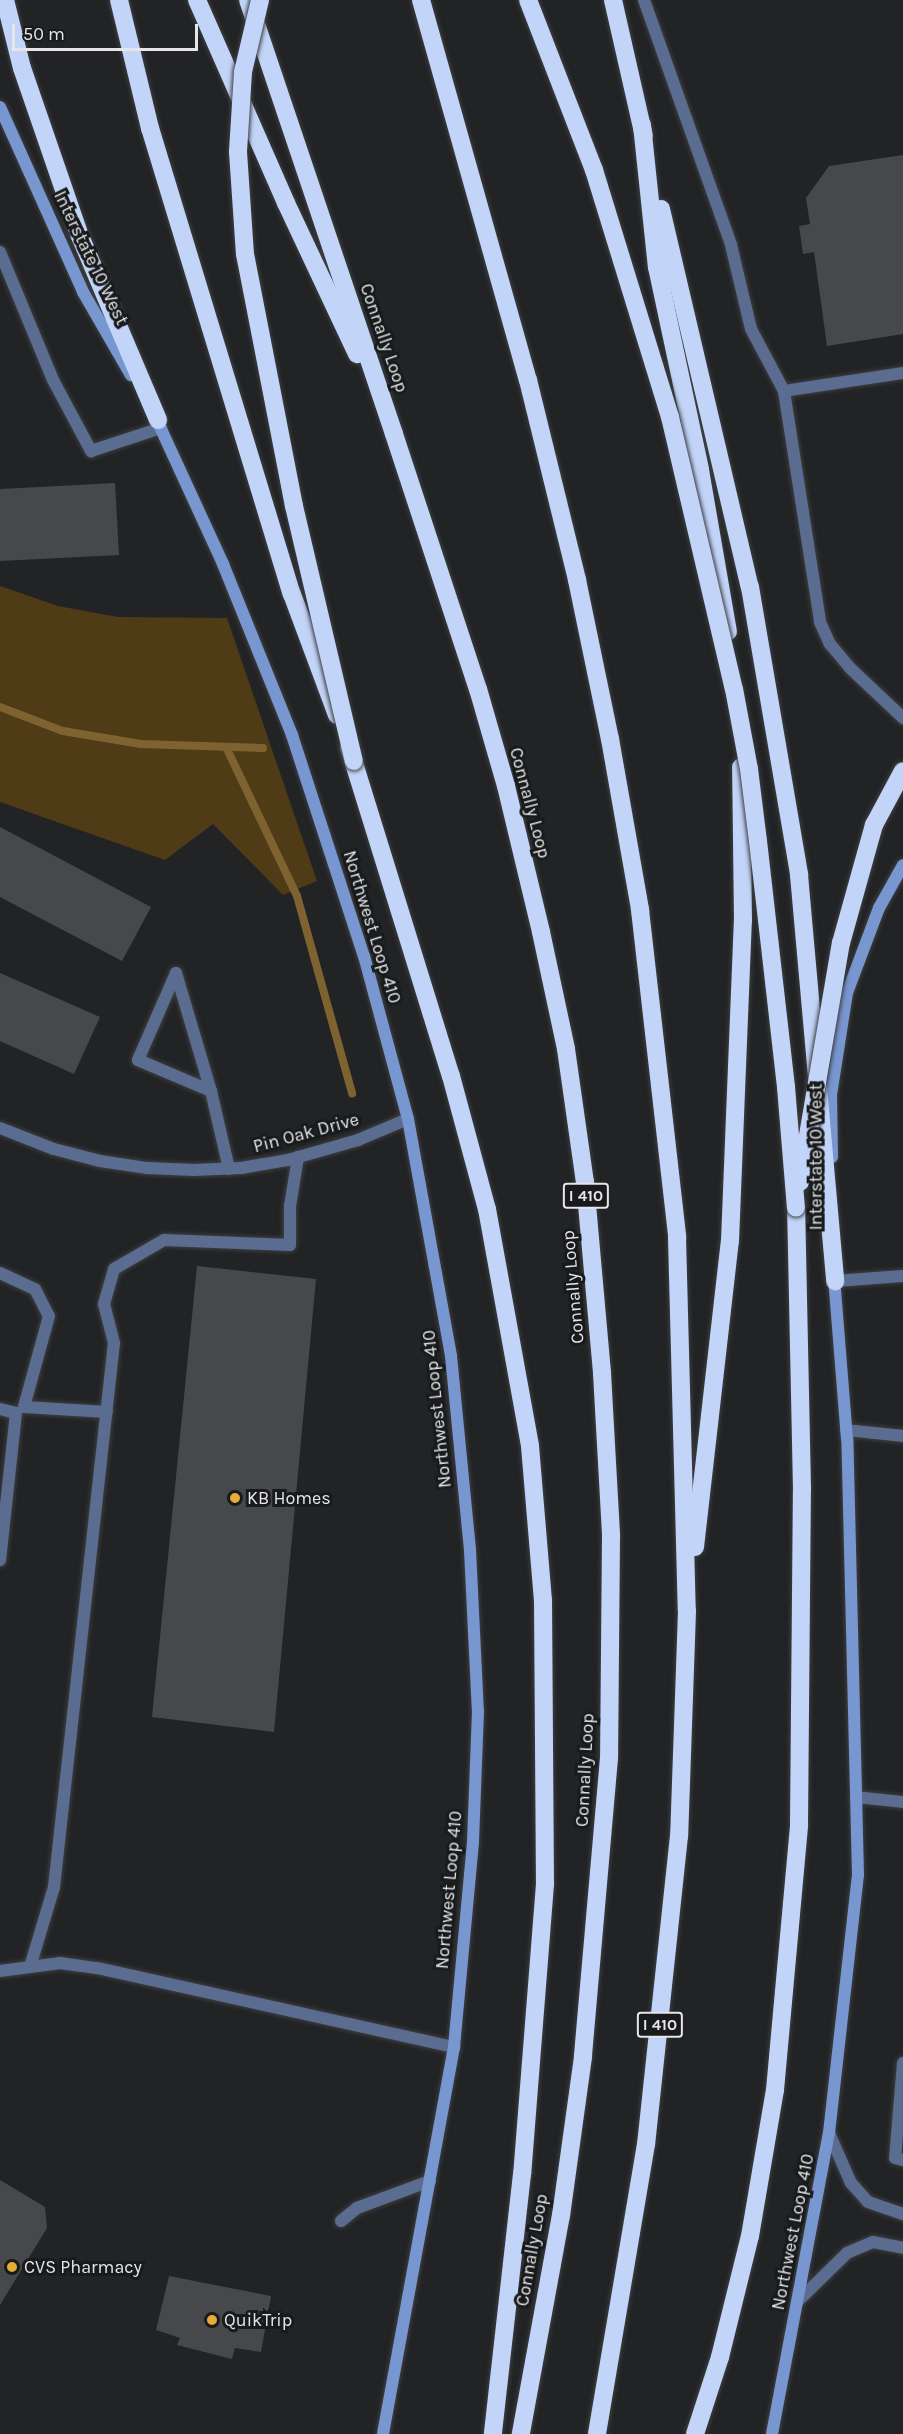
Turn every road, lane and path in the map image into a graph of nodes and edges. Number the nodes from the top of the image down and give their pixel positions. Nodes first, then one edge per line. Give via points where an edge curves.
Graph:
1 (6, 0) edge
2 (119, 0) edge
3 (197, 0) edge
4 (248, 0) edge
5 (260, 0) edge
6 (421, 0) edge
7 (528, 0) edge
8 (613, 0) edge
9 (644, 0) edge
10 (0, 107) edge
11 (642, 125) junction
12 (0, 252) edge
13 (903, 373) edge
14 (784, 391) junction
15 (159, 424) junction
16 (394, 434) junction
17 (903, 718) edge
18 (354, 761) junction
19 (903, 771) edge
20 (902, 868) edge
21 (211, 1091) junction
22 (408, 1119) junction
23 (0, 1128) edge
24 (298, 1158) junction
25 (229, 1168) junction
26 (796, 1208) junction
27 (0, 1273) edge
28 (903, 1276) edge
29 (835, 1281) junction
30 (0, 1409) edge
31 (20, 1410) junction
32 (107, 1412) junction
33 (846, 1430) junction
34 (903, 1436) edge
35 (1, 1545) edge
36 (0, 1560) edge
37 (687, 1611) junction
38 (856, 1797) junction
39 (903, 1802) edge
40 (30, 1967) junction
41 (0, 1971) edge
42 (454, 2047) junction
43 (903, 2063) edge
44 (829, 2133) junction
45 (903, 2160) edge
46 (430, 2181) junction
47 (903, 2214) edge
48 (341, 2221) dead end
49 (903, 2248) edge
50 (798, 2301) junction
51 (383, 2434) edge
52 (493, 2434) edge
53 (521, 2434) edge
54 (597, 2434) edge
55 (695, 2434) edge
56 (772, 2434) edge

1 - 15 highway via 22,68 80,236
2 - 18 highway, bridge via 150,128 292,594
3 - 16 highway
4 - 16 highway, Connally Loop / I 410
5 - 18 highway, bridge via 243,72 238,152 245,254 292,495
6 - 37 highway, I 410 via 525,369 577,580 640,910 677,1238
7 - 26 highway, bridge via 594,170 670,417 734,689 758,841
8 - 11 highway
9 - 14 street via 731,245 751,329
10 - 15 main road, Interstate 10 West via 83,292
11 - 29 highway via 750,587 799,875
11 - 37 highway via 657,267 700,470 727,623 742,785 743,921 730,1241
12 - 15 street via 53,380 91,451
13 - 14 street
14 - 17 street via 820,622 830,644 850,668
15 - 22 main road, Northwest Loop 410 via 223,564 292,735 364,956
16 - 53 highway, Connally Loop / I 410 via 478,689 542,932 566,1049 585,1182 603,1384 611,1536 606,1796 583,2057 561,2215
18 - 52 highway via 487,1209 530,1446 543,1600 545,1884 522,2174
19 - 26 highway, bridge via 874,825 841,943
20 - 29 main road, Interstate 10 West via 879,908 847,993 831,1095
21 - 21 street via 198,1048 176,973 138,1060
21 - 25 street
22 - 24 street, Pin Oak Drive via 358,1140
22 - 42 main road, Northwest Loop 410 via 451,1356 470,1550 477,1699 473,1842
23 - 25 street, Pin Oak Drive via 54,1149 100,1161 147,1168
24 - 25 street, Pin Oak Drive
24 - 32 street via 290,1206 290,1245 164,1240 114,1269 104,1304 114,1343
26 - 55 highway via 802,1489 800,1824 775,2090 752,2225 720,2357
27 - 31 street via 35,1289 49,1316
28 - 29 street
29 - 33 main road, Northwest Loop 410
30 - 31 street
31 - 32 street
31 - 35 street
32 - 40 street via 54,1887
33 - 34 street
33 - 38 main road, Northwest Loop 410
35 - 36 street
37 - 54 highway, I 410 via 679,1836 663,2003 646,2144
38 - 39 street
38 - 44 main road, Northwest Loop 410 via 858,1875
40 - 41 street
40 - 42 street via 60,1963 97,1968
42 - 46 main road, Northwest Loop 410
43 - 45 street via 895,2158
44 - 47 street via 851,2183 868,2202
44 - 50 main road, Northwest Loop 410
46 - 48 street via 357,2208
46 - 51 main road, Northwest Loop 410
49 - 50 street via 873,2242 848,2253
50 - 56 main road, Northwest Loop 410

